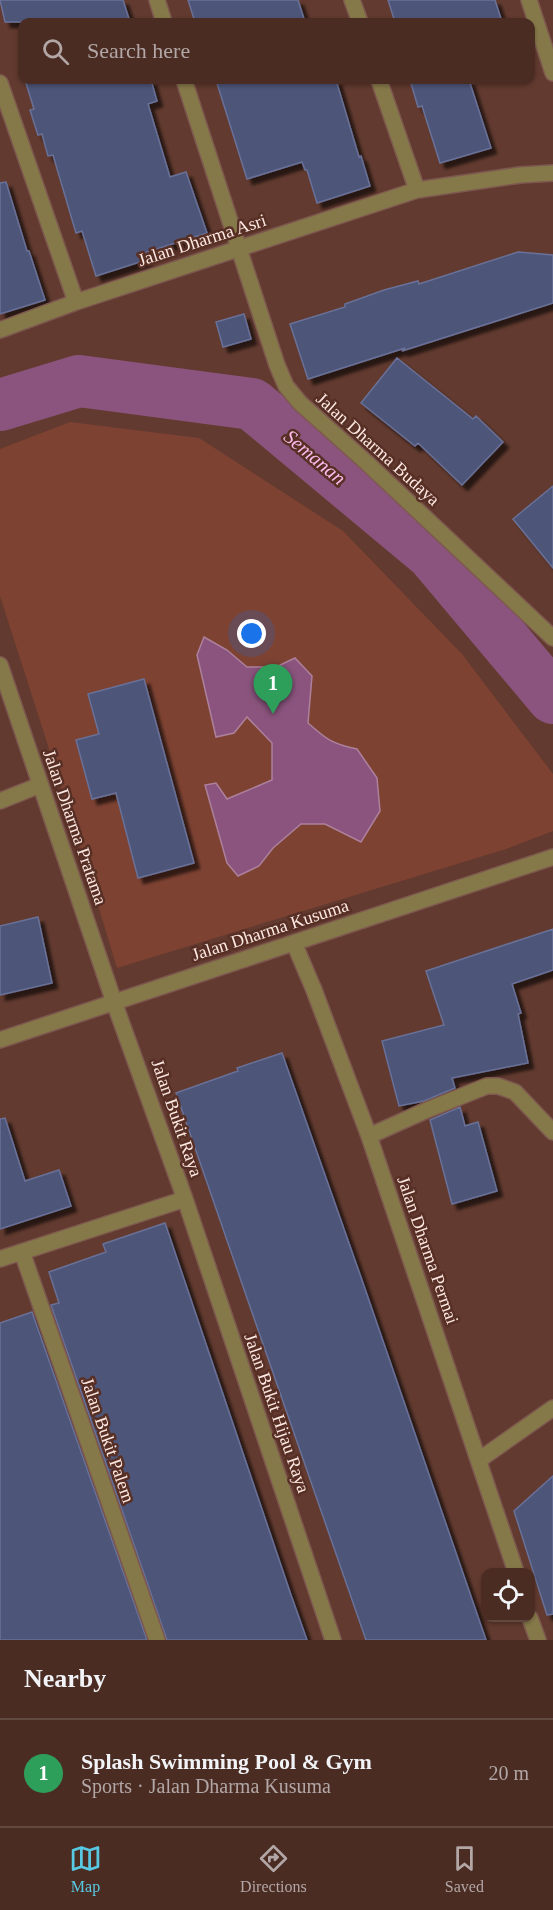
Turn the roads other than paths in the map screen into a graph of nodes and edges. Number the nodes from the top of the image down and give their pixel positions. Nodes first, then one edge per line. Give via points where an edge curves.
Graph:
1 (157, 0) edge
2 (352, 0) edge
3 (529, 0) edge
4 (164, 18) edge
5 (359, 18) edge
6 (535, 18) edge
7 (535, 18) edge
8 (553, 73) edge
9 (0, 83) edge
10 (184, 84) edge
11 (380, 84) edge
12 (553, 173) edge
13 (417, 190) junction
14 (240, 248) junction
15 (76, 302) junction
16 (0, 330) edge
17 (553, 638) edge
18 (0, 665) edge
19 (40, 785) junction
20 (0, 801) edge
21 (553, 857) edge
22 (294, 943) junction
23 (114, 1002) junction
24 (0, 1040) edge
25 (553, 1132) edge
26 (369, 1136) junction
27 (185, 1199) junction
28 (22, 1252) junction
29 (0, 1259) edge
30 (553, 1408) edge
31 (479, 1460) junction
32 (515, 1568) edge
33 (532, 1622) edge
34 (157, 1640) edge
35 (333, 1640) edge
36 (538, 1640) edge

1 - 4 street
2 - 5 street
3 - 7 street
6 - 8 street
9 - 15 street
10 - 14 street, Jalan Dharma Budaya
11 - 13 street
12 - 13 street, Jalan Dharma Asri
13 - 14 street, Jalan Dharma Asri
14 - 15 street, Jalan Dharma Asri
14 - 17 street, Jalan Dharma Budaya via 286,386
15 - 16 street, Jalan Dharma Asri
18 - 19 street, Jalan Dharma Pratama
19 - 20 street
19 - 23 street, Jalan Dharma Pratama
21 - 22 street, Jalan Dharma Kusuma
22 - 23 street, Jalan Dharma Kusuma
22 - 26 street, Jalan Dharma Permai
23 - 24 street, Jalan Dharma Kusuma
23 - 27 street, Jalan Bukit Raya
25 - 26 street via 515,1092 487,1086
26 - 31 street, Jalan Dharma Permai
27 - 28 street, Jalan Bukit Raya
27 - 35 street, Jalan Bukit Hijau Raya
28 - 29 street, Jalan Bukit Raya
28 - 34 street, Jalan Bukit Palem
30 - 31 street
31 - 32 street, Jalan Dharma Permai
33 - 36 street

